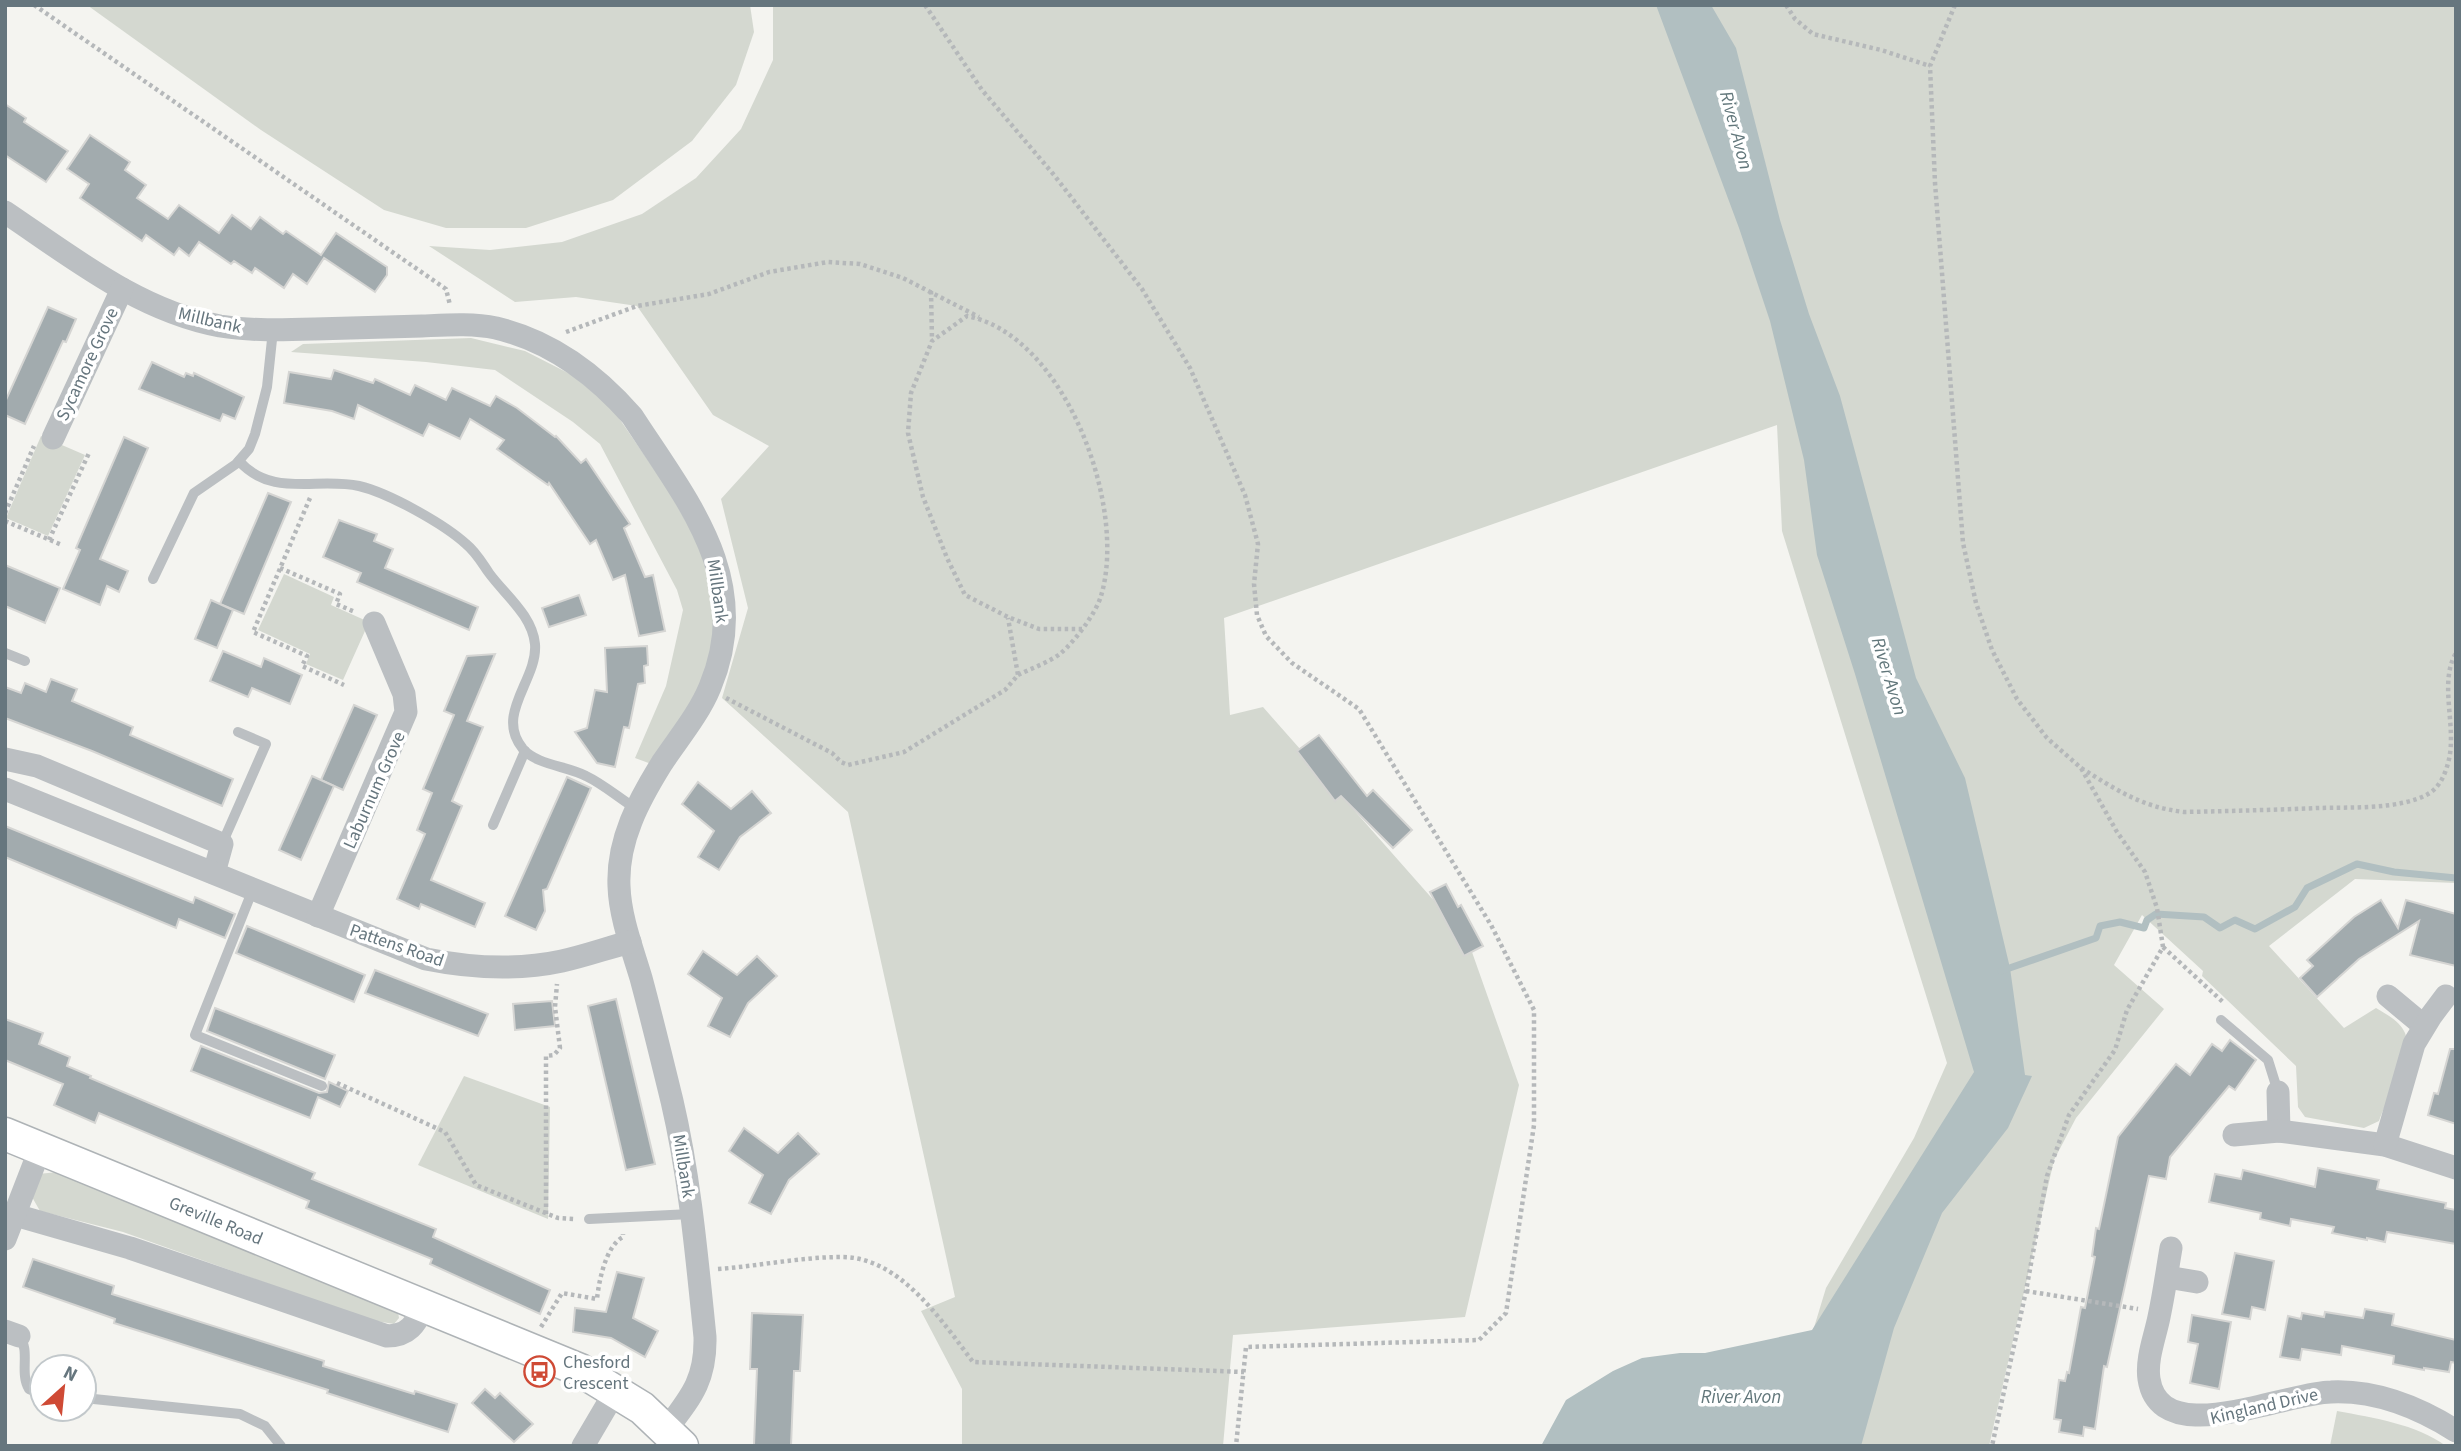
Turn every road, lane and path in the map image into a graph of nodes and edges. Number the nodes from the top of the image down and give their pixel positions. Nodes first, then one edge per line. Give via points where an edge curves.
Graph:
1 (34, 5) edge
2 (925, 5) edge
3 (1786, 5) edge
4 (1955, 5) edge
5 (1930, 66) junction
6 (5, 212) edge
7 (122, 289) junction
8 (931, 291) junction
9 (983, 319) junction
10 (453, 325) junction
11 (273, 330) junction
12 (563, 333) dead end
13 (932, 341) junction
14 (44, 441) joint
15 (89, 453) dead end
16 (239, 461) junction
17 (316, 484) junction
18 (5, 513) edge
19 (5, 521) edge
20 (49, 540) junction
21 (62, 545) dead end
22 (280, 568) junction
23 (153, 579) dead end
24 (1008, 617) junction
25 (374, 623) joint
26 (1082, 629) junction
27 (5, 653) edge
28 (2456, 653) edge
29 (25, 661) dead end
30 (1018, 675) junction
31 (344, 685) dead end
32 (718, 694) dead end
33 (238, 732) dead end
34 (525, 751) junction
35 (5, 760) edge
36 (2081, 768) junction
37 (5, 789) edge
38 (635, 808) junction
39 (493, 825) dead end
40 (222, 844) junction
41 (214, 873) junction
42 (253, 889) junction
43 (318, 916) junction
44 (630, 942) junction
45 (2162, 947) junction
46 (558, 962) junction
47 (2388, 996) dead end
48 (2446, 996) dead end
49 (2222, 1001) dead end
50 (2221, 1020) dead end
51 (2424, 1026) junction
52 (322, 1086) joint
53 (2278, 1092) joint
54 (2279, 1131) junction
55 (5, 1134) edge
56 (2234, 1135) dead end
57 (2385, 1145) junction
58 (40, 1149) junction
59 (2456, 1168) edge
60 (545, 1214) junction
61 (691, 1214) junction
62 (15, 1215) junction
63 (621, 1217) junction
64 (558, 1218) dead end
65 (589, 1219) dead end
66 (5, 1239) edge
67 (2171, 1248) dead end
68 (698, 1271) junction
69 (2166, 1277) junction
70 (2197, 1282) dead end
71 (2026, 1291) junction
72 (424, 1306) junction
73 (2160, 1313) junction
74 (541, 1326) dead end
75 (12, 1333) edge
76 (1244, 1372) junction
77 (28, 1387) edge
78 (616, 1390) junction
79 (98, 1399) edge
80 (2456, 1431) edge
81 (674, 1438) edge
82 (281, 1446) edge
83 (583, 1446) edge
84 (1236, 1446) edge
85 (1992, 1446) edge

1 - 10 path via 446,289
2 - 76 path via 982,90 1142,289 1191,368 1245,495 1258,544 1257,615 1266,636 1293,663 1359,709 1491,925 1534,1010 1534,1125 1506,1313 1479,1340 1246,1347
3 - 5 path via 1813,34
4 - 5 path
5 - 36 path via 1963,543 1973,591 1992,650 2017,699 2047,738
6 - 7 street, Millbank
7 - 11 street, Millbank via 193,319
7 - 14 street, Sycamore Grove
8 - 9 path
8 - 12 path via 860,264 828,262 769,272 709,294 637,306
8 - 13 path
9 - 13 path via 967,316
9 - 26 path via 1019,341 1054,380 1085,438 1101,486 1108,546 1101,597
10 - 11 street, Millbank
10 - 38 street, Millbank via 495,328 521,337 589,373 632,416 708,537 723,601 719,661 709,690
11 - 16 lane via 256,434
13 - 24 path via 911,393 908,433 913,462 965,595
14 - 18 path
15 - 20 path
16 - 17 lane via 266,480
16 - 23 lane via 194,493
17 - 22 path
17 - 34 lane via 375,491 441,526 477,555 533,634 533,665 513,720
19 - 20 path
20 - 21 path
22 - 25 path via 341,594 336,604
22 - 31 path via 254,632 307,656 302,666
24 - 26 path via 1039,629
24 - 30 path
25 - 43 street, Laburnum Grove via 404,694 406,712
26 - 30 path via 1060,654
27 - 29 lane
28 - 36 path via 2449,675 2449,762 2438,785 2416,798 2367,807 2165,810 2133,800
30 - 32 path via 1005,690 914,747 848,765
33 - 40 lane via 266,744
34 - 38 lane via 587,776
34 - 39 lane
35 - 40 street via 37,766
36 - 45 path via 2145,873 2157,908
37 - 41 street, Pattens Road
38 - 44 street, Millbank via 619,882
40 - 41 street
41 - 42 street, Pattens Road
42 - 43 street, Pattens Road
42 - 52 lane via 195,1035
43 - 46 street, Pattens Road via 411,954 446,963 513,968
44 - 46 street, Pattens Road
44 - 61 street, Millbank via 673,1103
45 - 49 path
45 - 71 path via 2127,1010 2115,1050 2068,1115 2047,1176
46 - 60 path via 555,1007 559,1048 546,1056
47 - 51 street
48 - 51 street
50 - 53 lane via 2268,1060
51 - 57 street via 2407,1065
52 - 60 path via 325,1078 445,1132 476,1185
53 - 54 street
54 - 56 street
54 - 57 street
55 - 58 street, Greville Road
57 - 59 street
58 - 62 street
58 - 72 street, Greville Road
60 - 64 path
61 - 63 lane
61 - 68 street, Millbank
62 - 66 street
62 - 72 street via 130,1248 387,1336 405,1333
63 - 65 lane
63 - 74 path via 623,1237 614,1242 600,1273 597,1299 562,1293
67 - 69 street, Kingland Drive
68 - 76 path via 845,1257 875,1264 904,1282 925,1300 974,1362
68 - 81 street, Millbank via 704,1366
69 - 70 street
69 - 73 street, Kingland Drive
71 - 73 path
71 - 85 path
72 - 78 street, Greville Road via 580,1370
73 - 80 street, Kingland Drive via 2148,1366 2150,1382 2154,1399 2179,1419 2221,1419 2310,1394 2354,1392 2384,1397
75 - 77 lane via 23,1342
76 - 84 path
78 - 81 street, Greville Road
78 - 83 street
79 - 82 lane via 240,1414 265,1426

